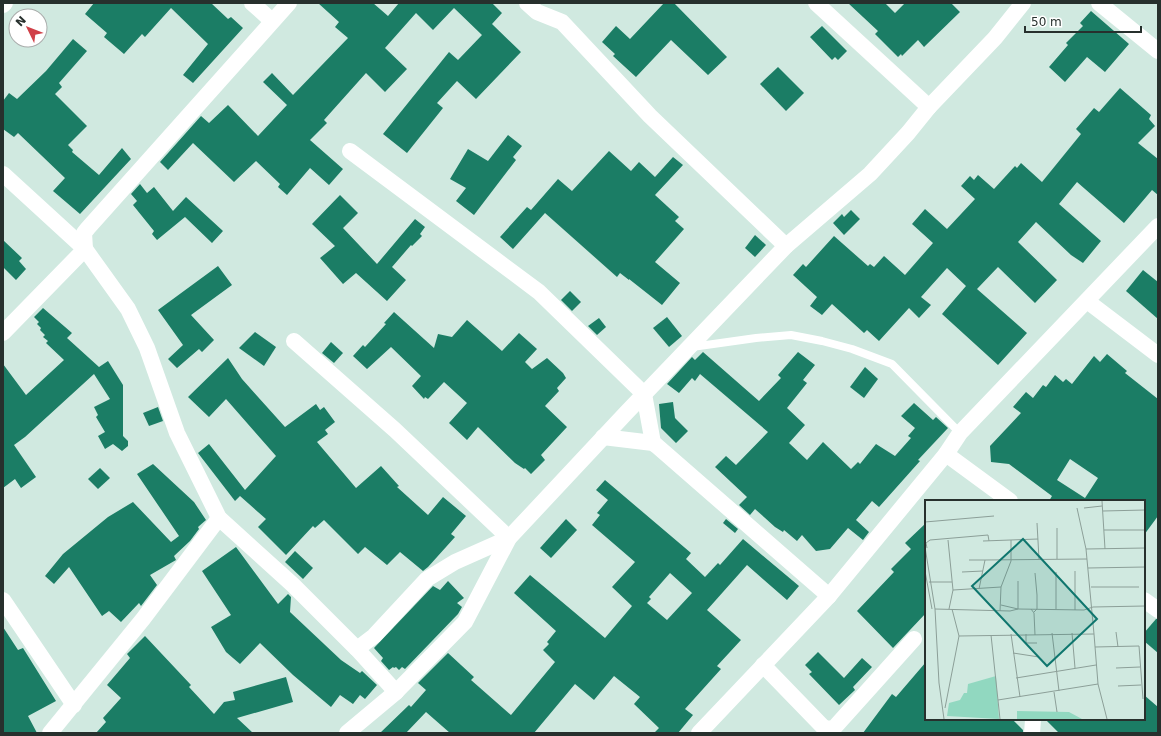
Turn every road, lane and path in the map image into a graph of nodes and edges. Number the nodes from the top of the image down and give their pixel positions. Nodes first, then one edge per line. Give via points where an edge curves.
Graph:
1 (5, 3) edge
2 (252, 3) edge
3 (289, 3) edge
4 (527, 3) edge
5 (816, 3) edge
6 (1023, 3) edge
7 (1099, 3) edge
8 (3, 5) edge
9 (272, 21) junction
10 (1158, 51) edge
11 (929, 107) junction
12 (350, 151) dead end
13 (3, 174) edge
14 (1158, 226) edge
15 (786, 246) junction
16 (85, 249) junction
17 (1087, 301) junction
18 (3, 333) edge
19 (294, 341) dead end
20 (689, 347) junction
21 (1158, 354) edge
22 (644, 394) junction
23 (960, 433) junction
24 (603, 437) junction
25 (653, 443) junction
26 (946, 454) junction
27 (1009, 500) edge
28 (219, 518) junction
29 (509, 538) junction
30 (829, 596) junction
31 (3, 600) edge
32 (1145, 601) edge
33 (1158, 610) edge
34 (914, 639) dead end
35 (357, 649) junction
36 (763, 665) junction
37 (396, 692) junction
38 (74, 705) junction
39 (50, 733) edge
40 (347, 733) edge
41 (699, 733) edge

1 - 8 street
2 - 9 street
3 - 9 street
4 - 15 street via 537,12 562,22 650,116
5 - 11 street
6 - 11 street via 995,38
7 - 10 street
9 - 16 street via 88,228 84,233
11 - 15 street via 870,174
12 - 22 street via 539,292
13 - 16 street
14 - 17 street
15 - 20 street
16 - 18 street
16 - 28 street via 128,309 147,348 177,433
17 - 21 street
17 - 23 street
19 - 29 street via 395,430
20 - 22 street
20 - 23 lane via 791,335 822,340 892,364
22 - 24 street
22 - 25 street
23 - 26 street
24 - 25 street
24 - 29 street
25 - 30 street
26 - 27 street
26 - 30 street
28 - 35 street via 293,585
28 - 38 street
29 - 35 street via 455,562 427,579 374,636
29 - 37 street via 465,622
30 - 36 street
31 - 38 street
32 - 33 street
34 - 36 street via 834,728 825,729
35 - 37 street
36 - 41 street
37 - 40 street
38 - 39 street

